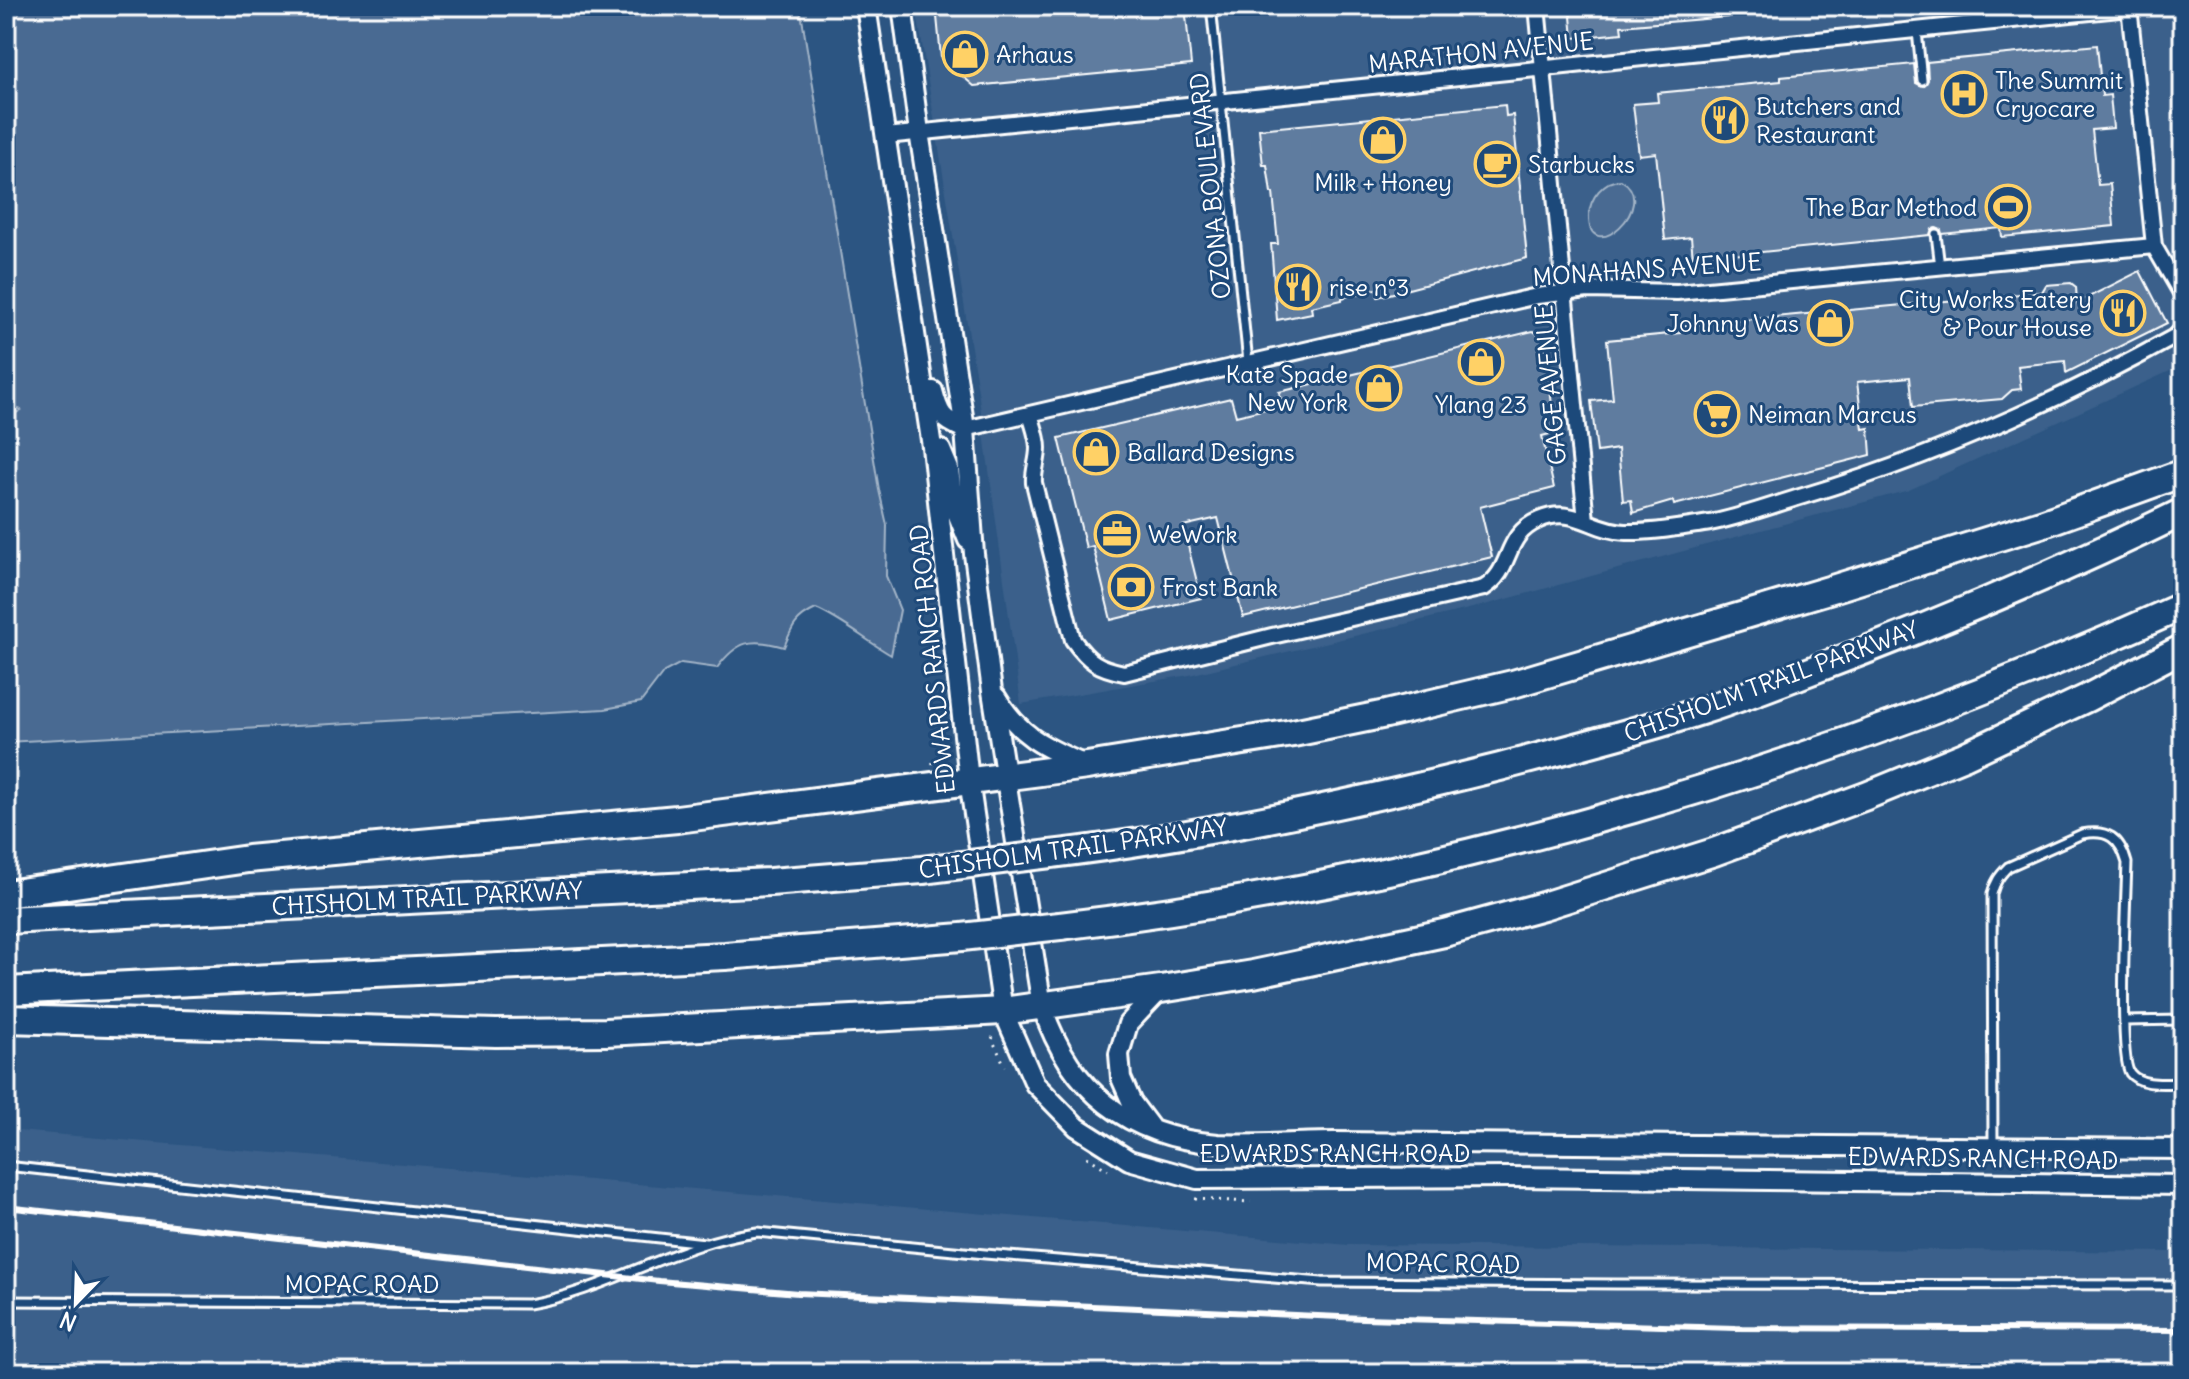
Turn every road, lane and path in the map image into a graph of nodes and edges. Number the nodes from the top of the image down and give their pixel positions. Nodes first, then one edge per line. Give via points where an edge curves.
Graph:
1 (866, 6) edge
2 (902, 6) edge
3 (1211, 6) edge
4 (1537, 6) edge
5 (2129, 7) edge
6 (1917, 29) junction
7 (1543, 68) junction
8 (1922, 80) dead end
9 (1221, 100) junction
10 (919, 132) junction
11 (886, 136) junction
12 (1936, 234) dead end
13 (2154, 246) junction
14 (1940, 267) junction
15 (1563, 293) junction
16 (2183, 296) edge
17 (2183, 328) edge
18 (917, 338) junction
19 (1248, 362) junction
20 (1030, 414) junction
21 (965, 429) junction
22 (932, 447) junction
23 (2183, 473) edge
24 (2183, 512) edge
25 (1586, 521) junction
26 (974, 554) junction
27 (2183, 606) edge
28 (2183, 648) edge
29 (992, 691) junction
30 (937, 759) dead end
31 (933, 764) dead end
32 (1087, 766) junction
33 (1006, 776) junction
34 (969, 780) junction
35 (6, 894) edge
36 (6, 920) edge
37 (1161, 989) junction
38 (6, 991) edge
39 (1042, 1006) junction
40 (1003, 1011) junction
41 (6, 1019) edge
42 (2183, 1020) edge
43 (2124, 1021) junction
44 (2183, 1083) edge
45 (1152, 1129) junction
46 (1993, 1147) junction
47 (2183, 1149) edge
48 (6, 1166) edge
49 (2183, 1185) edge
50 (707, 1243) junction
51 (2183, 1285) edge
52 (6, 1301) edge

1 - 11 street, EDWARDS RANCH ROAD
2 - 10 street, EDWARDS RANCH ROAD
3 - 9 lane, OZONA BOULEVARD
4 - 7 street, GAGE AVENUE
5 - 6 street, MARATHON AVENUE
5 - 13 street
6 - 7 street, MARATHON AVENUE
6 - 8 lane
7 - 9 street, MARATHON AVENUE
7 - 15 street, GAGE AVENUE
9 - 10 street, MARATHON AVENUE
9 - 19 lane, OZONA BOULEVARD
10 - 11 street, MARATHON AVENUE
10 - 21 street, EDWARDS RANCH ROAD
11 - 18 street, EDWARDS RANCH ROAD
12 - 14 lane
13 - 14 street, MONAHANS AVENUE
13 - 16 street
14 - 15 street, MONAHANS AVENUE via 1677,292
15 - 19 street, MONAHANS AVENUE
15 - 25 street, GAGE AVENUE
17 - 25 street via 2071,392 1978,435 1857,480 1714,522 1627,532
18 - 21 street via 939,410 946,421
18 - 22 street, EDWARDS RANCH ROAD
19 - 20 street, MONAHANS AVENUE
20 - 21 street, MONAHANS AVENUE
20 - 25 street via 1038,445 1034,483 1073,640 1088,660 1106,670 1124,673 1484,588 1500,575 1513,542 1528,526 1561,514
21 - 26 street, EDWARDS RANCH ROAD
22 - 26 street via 946,459 953,503
22 - 34 street, EDWARDS RANCH ROAD
23 - 32 highway via 2029,528 1513,684 1293,733
24 - 36 highway, CHISHOLM TRAIL PARKWAY, bridge via 1891,641 1705,710 1441,782 1132,845 770,882
26 - 29 street, EDWARDS RANCH ROAD
27 - 38 highway, bridge via 1881,729 1697,790 1471,853 1206,907 962,937 725,956
28 - 37 highway via 1964,756 1684,862 1444,933
29 - 32 street via 1025,734
29 - 33 street, EDWARDS RANCH ROAD
30 - 31 path
32 - 33 highway
33 - 34 highway
33 - 39 street, EDWARDS RANCH ROAD
34 - 35 highway via 677,819 248,859
34 - 40 street, EDWARDS RANCH ROAD
37 - 39 highway
37 - 45 street via 1128,1024 1119,1054 1121,1078 1132,1103
39 - 40 highway
39 - 45 street, EDWARDS RANCH ROAD via 1051,1033 1091,1092 1123,1117
40 - 41 highway via 578,1033
40 - 49 street, EDWARDS RANCH ROAD via 1035,1084 1077,1127 1129,1160 1197,1179
42 - 43 lane
43 - 44 lane via 2131,1074 2143,1082
43 - 46 lane via 2123,849 2115,839 2094,832 2008,867 1992,894
45 - 46 street, EDWARDS RANCH ROAD via 1218,1144
46 - 47 street, EDWARDS RANCH ROAD
48 - 50 lane, MOPAC ROAD
50 - 51 lane, MOPAC ROAD via 733,1235 784,1233 1322,1282
50 - 52 lane, MOPAC ROAD via 621,1277 528,1304

